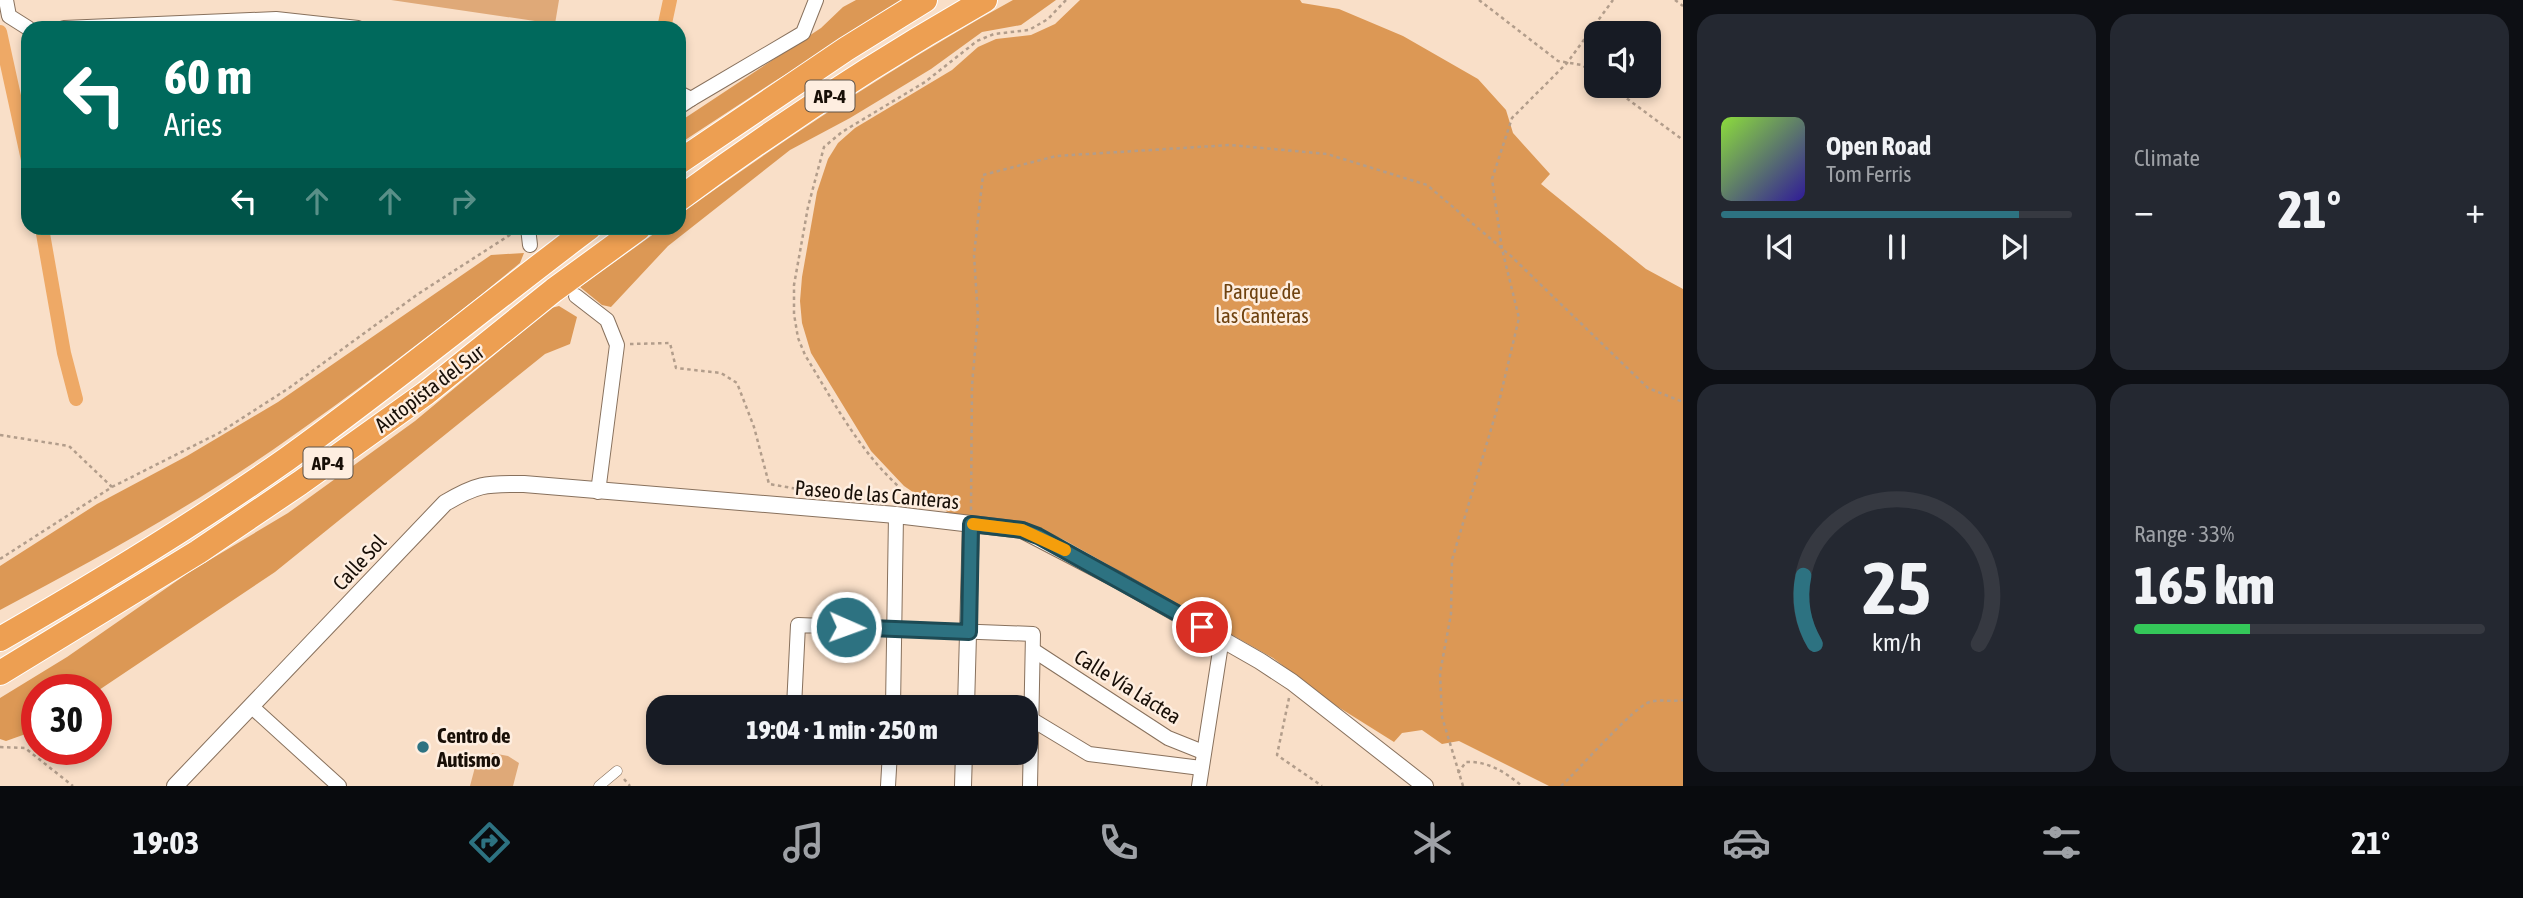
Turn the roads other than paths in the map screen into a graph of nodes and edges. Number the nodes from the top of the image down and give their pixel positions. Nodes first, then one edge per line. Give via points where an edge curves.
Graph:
1 (6, 0) edge
2 (816, 0) edge
3 (925, 0) edge
4 (985, 0) edge
5 (229, 21) edge
6 (294, 21) edge
7 (21, 24) edge
8 (686, 97) edge
9 (686, 157) edge
10 (686, 194) edge
11 (526, 235) edge
12 (580, 235) edge
13 (629, 235) edge
14 (530, 245) dead end
15 (576, 296) dead end
16 (598, 492) junction
17 (628, 493) joint
18 (896, 515) junction
19 (971, 524) junction
20 (182, 529) junction
21 (120, 601) junction
22 (0, 623) edge
23 (895, 629) junction
24 (969, 632) junction
25 (1222, 638) junction
26 (0, 639) edge
27 (1033, 650) junction
28 (0, 673) edge
29 (0, 685) edge
30 (795, 695) edge
31 (892, 695) edge
32 (966, 695) edge
33 (1032, 695) edge
34 (252, 707) junction
35 (1038, 723) edge
36 (1203, 752) junction
37 (889, 765) edge
38 (964, 765) edge
39 (1030, 765) edge
40 (1201, 768) junction
41 (617, 771) dead end
42 (175, 786) edge
43 (339, 786) edge
44 (599, 786) edge
45 (888, 786) edge
46 (963, 786) edge
47 (1030, 786) edge
48 (1199, 786) edge
49 (1425, 786) edge

1 - 7 street via 9,16
2 - 8 street via 803,33
3 - 9 highway, AP-4
4 - 10 highway, AP-4 via 865,72
5 - 6 street
11 - 14 street
12 - 20 highway, Autopista del Sur / AP-4 via 410,368
13 - 21 highway, Autopista del Sur / AP-4 via 426,393
15 - 16 street via 607,320 617,345
16 - 17 street, Calle Sol
16 - 34 street, Calle Sol via 494,484 477,486 445,503
17 - 18 street, Paseo de las Canteras
18 - 19 street, Paseo de las Canteras
18 - 23 street
19 - 24 street
19 - 25 street, Paseo de las Canteras via 1038,536
20 - 22 highway via 118,558
20 - 26 highway, Autopista del Sur / AP-4
21 - 28 highway, Autopista del Sur / AP-4
21 - 29 highway via 63,647
23 - 24 street
23 - 30 street via 798,625
23 - 31 street
24 - 27 street via 1033,634
24 - 32 street
25 - 36 street
25 - 49 street, Paseo de las Canteras via 1292,682
27 - 33 street
27 - 36 street, Calle Vía Láctea via 1168,738
34 - 42 street, Calle Sol
34 - 43 street
35 - 40 street via 1089,754
36 - 40 street
37 - 45 street
38 - 46 street
39 - 47 street
40 - 48 street
41 - 44 street

